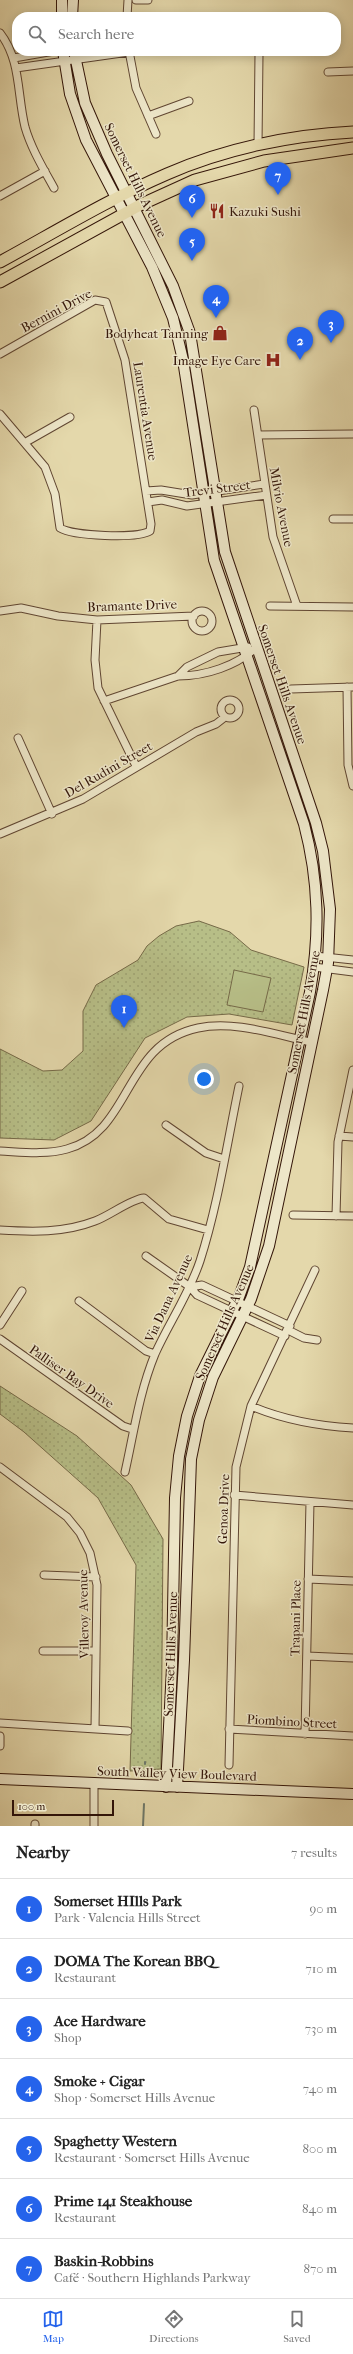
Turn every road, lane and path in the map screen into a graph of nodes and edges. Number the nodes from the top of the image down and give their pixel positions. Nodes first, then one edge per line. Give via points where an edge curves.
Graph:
1 (62, 0) edge
2 (73, 0) edge
3 (128, 0) edge
4 (136, 0) edge
5 (148, 0) edge
6 (62, 12) edge
7 (72, 12) edge
8 (127, 12) edge
9 (0, 33) edge
10 (12, 54) edge
11 (25, 56) edge
12 (63, 56) edge
13 (74, 56) edge
14 (130, 56) edge
15 (259, 56) edge
16 (14, 58) joint
17 (16, 68) junction
18 (353, 71) edge
19 (328, 72) dead end
20 (189, 101) dead end
21 (148, 116) junction
22 (353, 132) edge
23 (156, 134) dead end
24 (258, 145) junction
25 (353, 148) edge
26 (45, 171) junction
27 (54, 188) dead end
28 (127, 192) junction
29 (0, 196) edge
30 (115, 199) junction
31 (135, 208) junction
32 (123, 214) junction
33 (0, 262) edge
34 (0, 282) edge
35 (102, 300) joint
36 (0, 354) edge
37 (198, 375) junction
38 (186, 376) junction
39 (254, 410) dead end
40 (0, 414) edge
41 (70, 417) dead end
42 (353, 434) edge
43 (258, 435) junction
44 (26, 442) junction
45 (264, 484) junction
46 (146, 491) junction
47 (214, 491) junction
48 (203, 493) junction
49 (266, 495) junction
50 (148, 502) junction
51 (216, 502) junction
52 (204, 504) junction
53 (333, 519) dead end
54 (353, 519) edge
55 (270, 606) dead end
56 (297, 606) junction
57 (353, 607) edge
58 (0, 612) edge
59 (194, 616) dead end
60 (98, 620) junction
61 (257, 648) junction
62 (245, 652) junction
63 (178, 676) junction
64 (350, 687) edge
65 (291, 689) dead end
66 (104, 701) junction
67 (225, 717) dead end
68 (18, 738) dead end
69 (351, 765) edge
70 (136, 766) junction
71 (353, 786) edge
72 (52, 814) junction
73 (0, 834) edge
74 (315, 956) junction
75 (328, 957) junction
76 (353, 960) edge
77 (314, 967) junction
78 (327, 968) junction
79 (353, 972) edge
80 (300, 1039) junction
81 (312, 1042) junction
82 (353, 1070) edge
83 (239, 1086) dead end
84 (166, 1125) dead end
85 (339, 1136) junction
86 (353, 1137) edge
87 (0, 1151) edge
88 (224, 1158) junction
89 (293, 1215) dead end
90 (336, 1216) junction
91 (353, 1216) edge
92 (0, 1230) edge
93 (208, 1230) junction
94 (146, 1256) dead end
95 (315, 1270) dead end
96 (190, 1286) junction
97 (22, 1291) dead end
98 (237, 1301) junction
99 (79, 1302) dead end
100 (248, 1306) junction
101 (232, 1311) junction
102 (243, 1316) junction
103 (0, 1325) edge
104 (288, 1331) junction
105 (0, 1339) edge
106 (317, 1340) dead end
107 (155, 1354) junction
108 (251, 1406) junction
109 (353, 1428) edge
110 (132, 1429) junction
111 (0, 1467) edge
112 (125, 1472) dead end
113 (234, 1495) junction
114 (310, 1502) junction
115 (353, 1505) edge
116 (44, 1575) dead end
117 (96, 1577) junction
118 (308, 1579) junction
119 (353, 1581) edge
120 (43, 1651) dead end
121 (96, 1651) junction
122 (307, 1656) junction
123 (353, 1658) edge
124 (0, 1723) edge
125 (95, 1729) junction
126 (128, 1730) dead end
127 (229, 1730) junction
128 (305, 1734) junction
129 (0, 1736) edge
130 (353, 1736) edge
131 (0, 1746) edge
132 (229, 1765) dead end
133 (0, 1779) edge
134 (94, 1784) junction
135 (166, 1787) junction
136 (177, 1787) junction
137 (353, 1794) edge
138 (94, 1826) edge

1 - 6 main road
2 - 7 main road
3 - 8 street
4 - 5 street
9 - 10 street
11 - 16 street
12 - 17 street
12 - 30 main road, Somerset Hills Avenue via 70,94 79,122
13 - 28 main road, Somerset Hills Avenue via 85,103
14 - 21 street via 135,82
15 - 24 street
16 - 17 street
17 - 26 street via 26,128
18 - 19 street
20 - 21 street
21 - 23 street
22 - 24 main road
24 - 28 main road via 198,162
25 - 31 main road via 248,164 195,180
26 - 27 street
26 - 29 street
28 - 30 main road
28 - 31 main road, Somerset Hills Avenue
30 - 32 main road, Somerset Hills Avenue
30 - 33 main road
31 - 32 main road
31 - 37 main road, Somerset Hills Avenue via 178,298 190,333
32 - 34 main road
32 - 38 main road, Somerset Hills Avenue via 165,297 177,331
35 - 36 street, Bernini Drive via 95,300
35 - 46 street, Laurentia Avenue via 108,306 125,360
37 - 38 main road
37 - 47 main road, Somerset Hills Avenue
38 - 48 main road, Somerset Hills Avenue
39 - 43 street, Milvio Avenue
40 - 44 street
41 - 44 street
42 - 43 street
43 - 45 street, Milvio Avenue
44 - 50 street, Laurentia Avenue via 45,467 51,480 60,528 75,533 110,536 141,534 150,531
45 - 47 street, Trevi Street
45 - 49 street, Milvio Avenue
46 - 48 street, Trevi Street via 161,490 187,495
46 - 50 street, Laurentia Avenue
47 - 48 street, Trevi Street
47 - 51 main road, Somerset Hills Avenue
48 - 52 main road, Somerset Hills Avenue
49 - 51 street, Trevi Street
49 - 56 street, Milvio Avenue via 273,536
50 - 52 street, Trevi Street via 162,500 187,506
51 - 52 street, Trevi Street
51 - 61 main road, Somerset Hills Avenue via 229,564
52 - 62 main road, Somerset Hills Avenue via 214,560
53 - 54 street
55 - 56 street
56 - 57 street
58 - 60 street, Bramante Drive via 21,608 58,616
59 - 60 street, Bramante Drive
60 - 66 street via 95,669 98,688
61 - 62 street
61 - 75 main road, Somerset Hills Avenue via 321,841 330,909
62 - 63 street via 224,669
62 - 63 street via 218,652 187,667
62 - 74 main road, Somerset Hills Avenue via 308,840 317,900
63 - 66 street
64 - 65 street
64 - 69 street
66 - 70 street
67 - 70 street, Del Rudini Street
68 - 72 street
69 - 71 street
70 - 72 street, Del Rudini Street via 83,799
72 - 73 street, Del Rudini Street
74 - 75 street
74 - 77 main road, Somerset Hills Avenue
75 - 76 street
75 - 78 main road, Somerset Hills Avenue
77 - 78 street
77 - 80 main road, Somerset Hills Avenue
78 - 79 street
78 - 81 main road, Somerset Hills Avenue
80 - 81 street
80 - 87 street via 229,1026 208,1026 186,1031 166,1041 151,1053 136,1073 110,1119 85,1141 59,1151
80 - 98 main road, Somerset Hills Avenue via 255,1250
81 - 100 main road, Somerset Hills Avenue via 269,1246
82 - 85 street
83 - 88 street, Via Dana Avenue
84 - 88 street via 206,1153
85 - 86 street
85 - 90 street
88 - 93 street, Via Dana Avenue
89 - 90 street
90 - 91 street
92 - 93 street via 39,1232 74,1228 108,1216 137,1198 144,1198 169,1219
93 - 96 street, Via Dana Avenue
94 - 96 street
95 - 104 street, Genoa Drive
96 - 98 street via 202,1285
96 - 101 street via 197,1295
96 - 107 street, Via Dana Avenue
97 - 103 street
98 - 100 street
98 - 101 main road, Somerset Hills Avenue
99 - 107 street via 146,1351
100 - 102 main road, Somerset Hills Avenue
100 - 104 street
101 - 102 street
101 - 135 main road, Somerset Hills Avenue via 200,1376 187,1416 179,1456
102 - 104 street
102 - 136 main road, Somerset Hills Avenue via 210,1383 191,1459
104 - 106 street
104 - 108 street, Genoa Drive
105 - 110 street, Palliser Bay Drive via 123,1426
107 - 110 street, Via Dana Avenue
108 - 109 street via 269,1414 306,1423
108 - 113 street, Genoa Drive via 239,1449
110 - 112 street, Via Dana Avenue
111 - 117 street, Villeroy Avenue via 58,1508 74,1524 90,1553
113 - 114 street
113 - 127 street, Genoa Drive
114 - 115 street
114 - 118 street, Trapani Place
116 - 117 street
117 - 121 street, Villeroy Avenue
118 - 119 street
118 - 122 street, Trapani Place
120 - 121 street
121 - 125 street, Villeroy Avenue
122 - 123 street
122 - 128 street, Trapani Place
124 - 125 street
125 - 126 street
127 - 128 street, Piombino Street
127 - 132 street, Genoa Drive
128 - 130 street, Piombino Street
129 - 131 street
133 - 134 main road, South Valley View Boulevard
134 - 135 main road, South Valley View Boulevard
134 - 138 street
135 - 136 main road, South Valley View Boulevard
136 - 137 main road, South Valley View Boulevard

